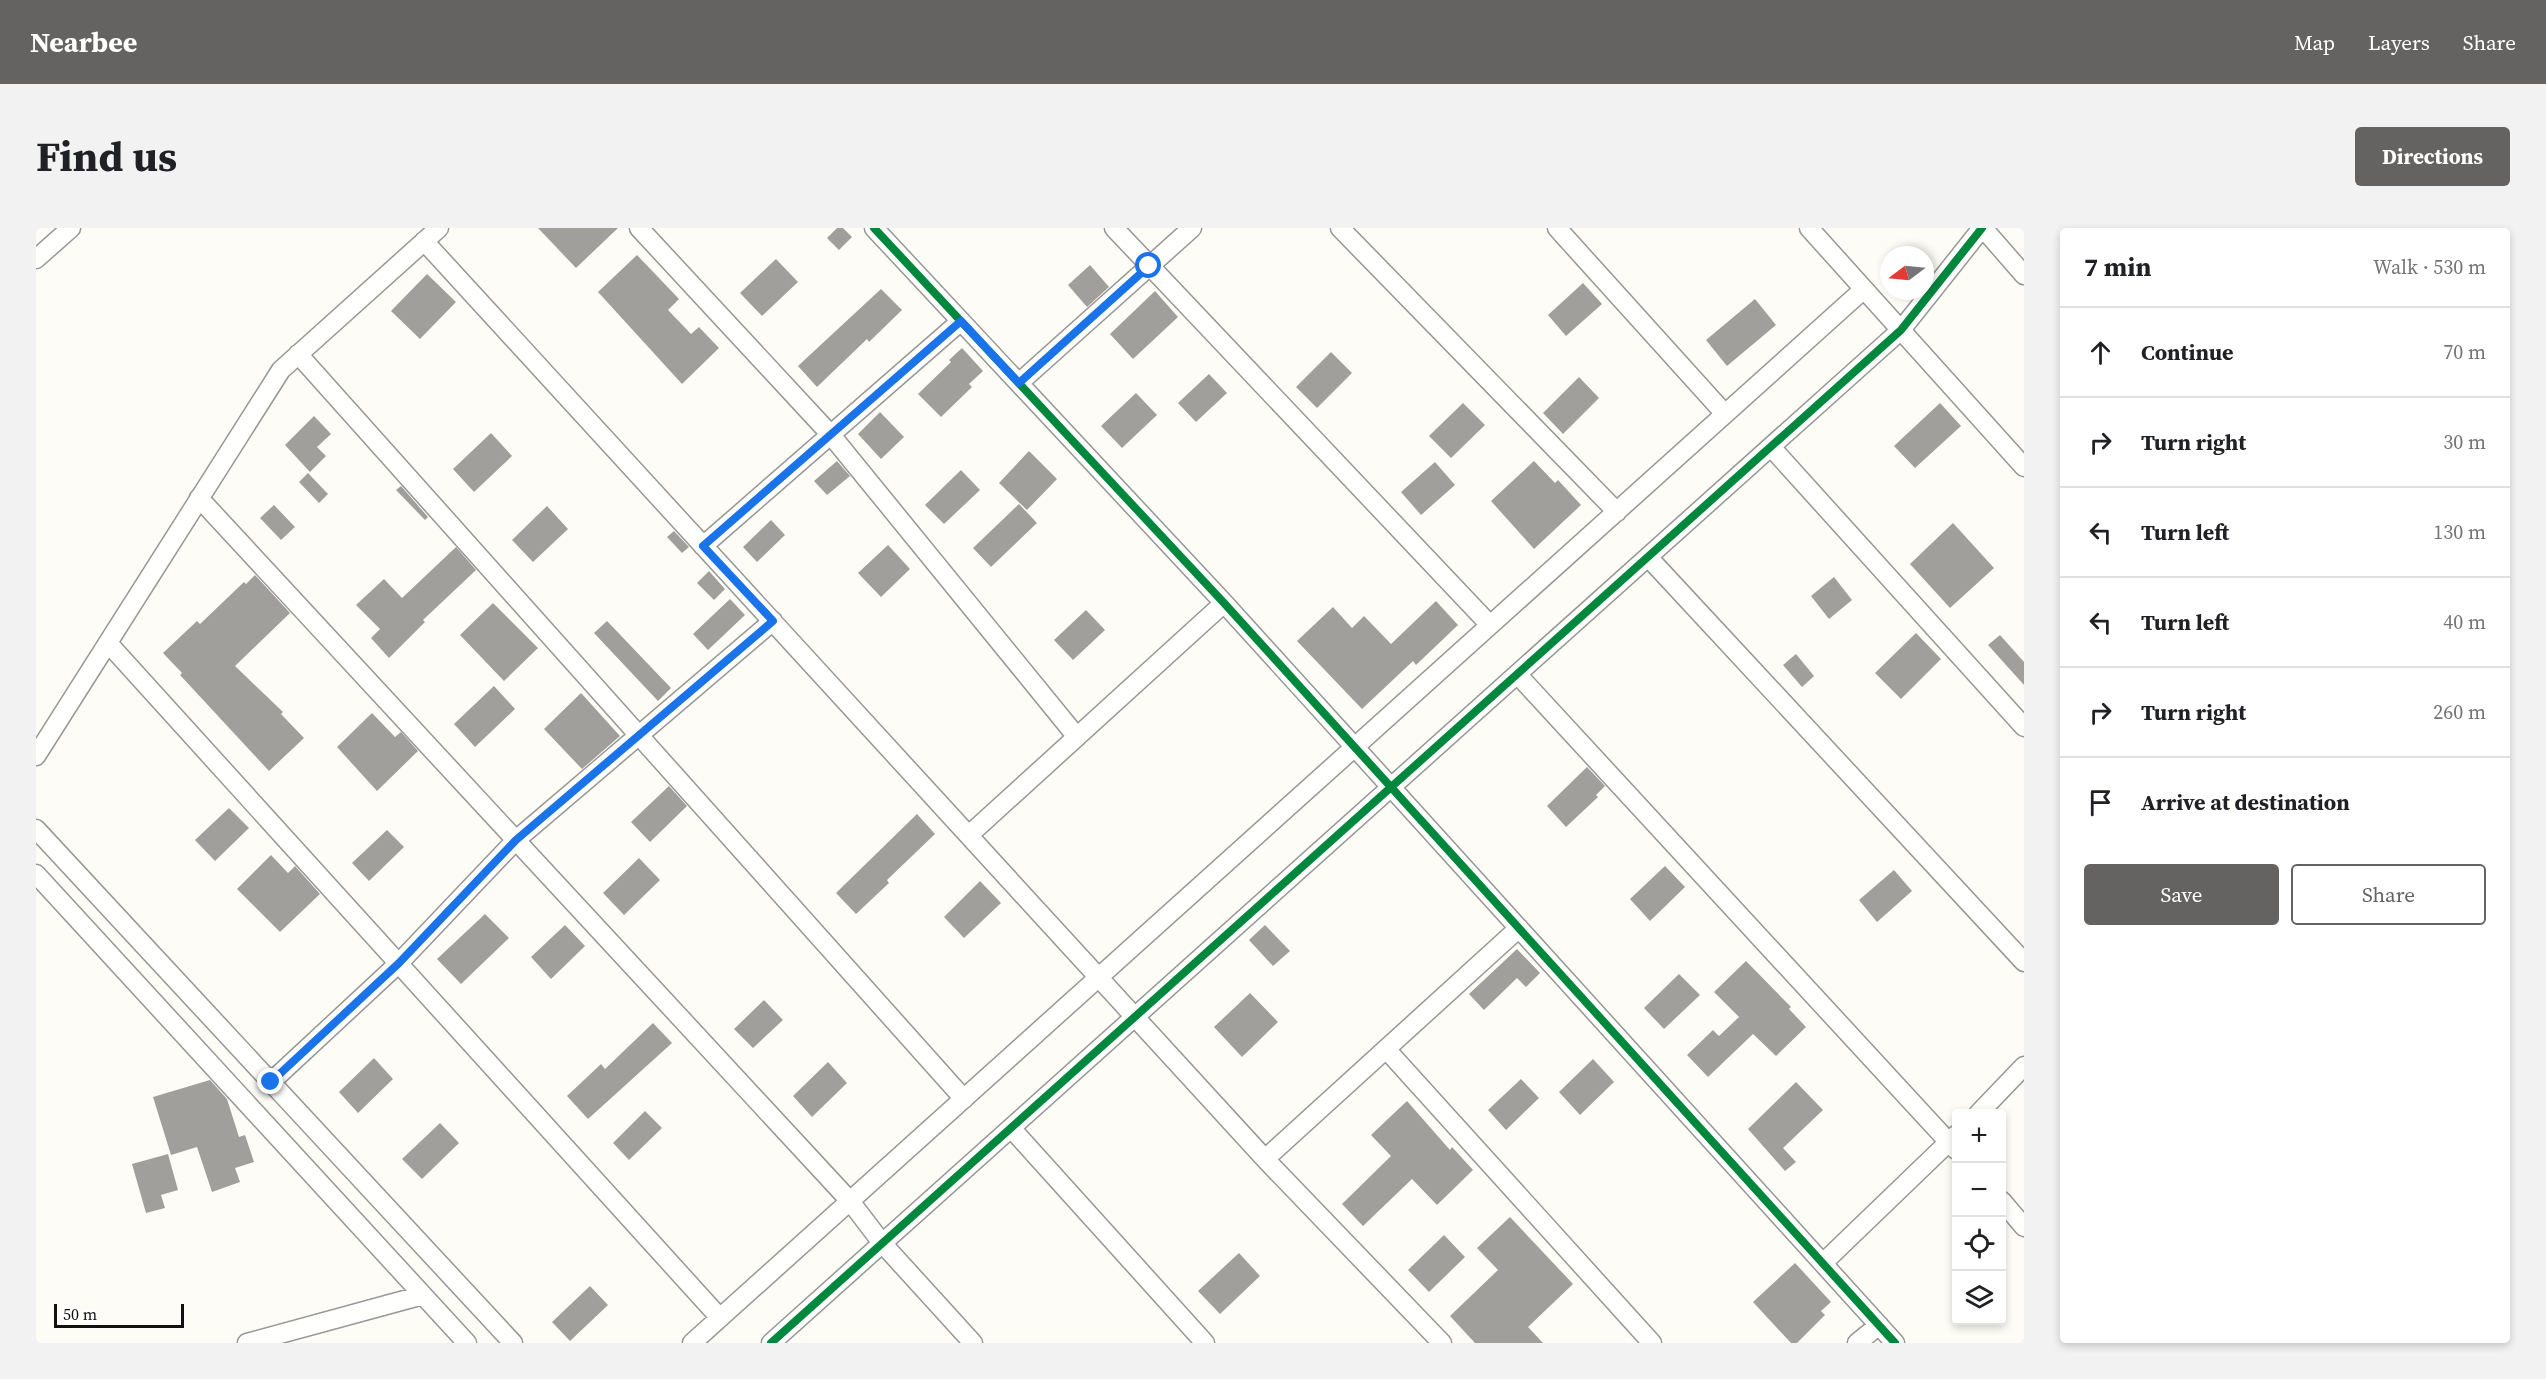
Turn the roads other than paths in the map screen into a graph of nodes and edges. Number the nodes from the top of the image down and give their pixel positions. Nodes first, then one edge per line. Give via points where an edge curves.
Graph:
1 (71, 228) edge
2 (439, 228) edge
3 (639, 228) edge
4 (874, 228) edge
5 (1114, 228) edge
6 (1192, 228) edge
7 (1340, 228) edge
8 (1557, 228) edge
9 (1809, 228) edge
10 (1982, 228) edge
11 (424, 241) junction
12 (36, 259) edge
13 (1149, 266) junction
14 (2024, 275) edge
15 (1864, 289) junction
16 (961, 321) junction
17 (1901, 330) junction
18 (298, 354) junction
19 (1019, 383) junction
20 (1725, 414) junction
21 (831, 435) junction
22 (1771, 447) junction
23 (2024, 466) edge
24 (200, 498) junction
25 (1617, 512) junction
26 (703, 546) junction
27 (1648, 557) junction
28 (1224, 603) junction
29 (773, 621) junction
30 (1490, 625) junction
31 (108, 643) junction
32 (1517, 674) junction
33 (2024, 727) edge
34 (640, 737) junction
35 (1077, 737) junction
36 (1353, 747) junction
37 (36, 756) edge
38 (1391, 787) junction
39 (36, 829) edge
40 (969, 835) junction
41 (516, 840) junction
42 (36, 874) edge
43 (1519, 928) junction
44 (2024, 962) edge
45 (399, 963) junction
46 (1099, 976) junction
47 (1135, 1017) junction
48 (1386, 1049) junction
49 (2024, 1066) edge
50 (271, 1082) junction
51 (964, 1099) junction
52 (1982, 1109) edge
53 (1011, 1128) junction
54 (1952, 1140) edge
55 (1952, 1144) edge
56 (1265, 1159) junction
57 (850, 1201) junction
58 (2006, 1207) edge
59 (2024, 1227) edge
60 (882, 1244) junction
61 (1822, 1263) junction
62 (423, 1295) junction
63 (720, 1318) junction
64 (1879, 1325) junction
65 (248, 1343) edge
66 (467, 1343) edge
67 (513, 1343) edge
68 (692, 1343) edge
69 (771, 1343) edge
70 (973, 1343) edge
71 (1205, 1343) edge
72 (1442, 1343) edge
73 (1652, 1343) edge
74 (1857, 1343) edge
75 (1895, 1343) edge

1 - 12 street
2 - 11 street
3 - 21 street
4 - 16 street
5 - 13 street
6 - 13 street
7 - 25 street
8 - 20 street
9 - 15 street
10 - 14 street
10 - 17 street
11 - 18 street
11 - 26 street
13 - 19 street
13 - 30 street
15 - 17 street
15 - 20 street
16 - 19 street
16 - 21 street
17 - 22 street
17 - 23 street
18 - 24 street via 280,370
18 - 34 street
19 - 28 street
20 - 25 street
21 - 26 street
21 - 35 street
22 - 27 street
22 - 33 street
24 - 31 street
24 - 41 street
25 - 30 street
26 - 29 street
27 - 32 street
27 - 44 street
28 - 35 street
28 - 36 street
29 - 34 street
29 - 40 street
30 - 36 street
31 - 37 street
31 - 45 street
32 - 38 street
32 - 54 street
34 - 41 street
34 - 51 street
35 - 40 street
36 - 38 street
36 - 46 street
38 - 43 street
38 - 47 street
39 - 50 street
40 - 46 street
41 - 45 street
41 - 57 street
42 - 62 street
43 - 48 street
43 - 61 street
45 - 50 street
45 - 63 street
46 - 47 street
46 - 51 street
47 - 53 street
47 - 56 street
48 - 56 street
48 - 73 street
49 - 52 street
50 - 67 street
51 - 57 street
53 - 60 street
53 - 71 street
55 - 61 street
56 - 72 street
57 - 60 street
57 - 63 street
58 - 59 street
60 - 69 street
60 - 70 street
61 - 64 street
62 - 65 street
62 - 66 street
63 - 68 street
64 - 74 street
64 - 75 street

